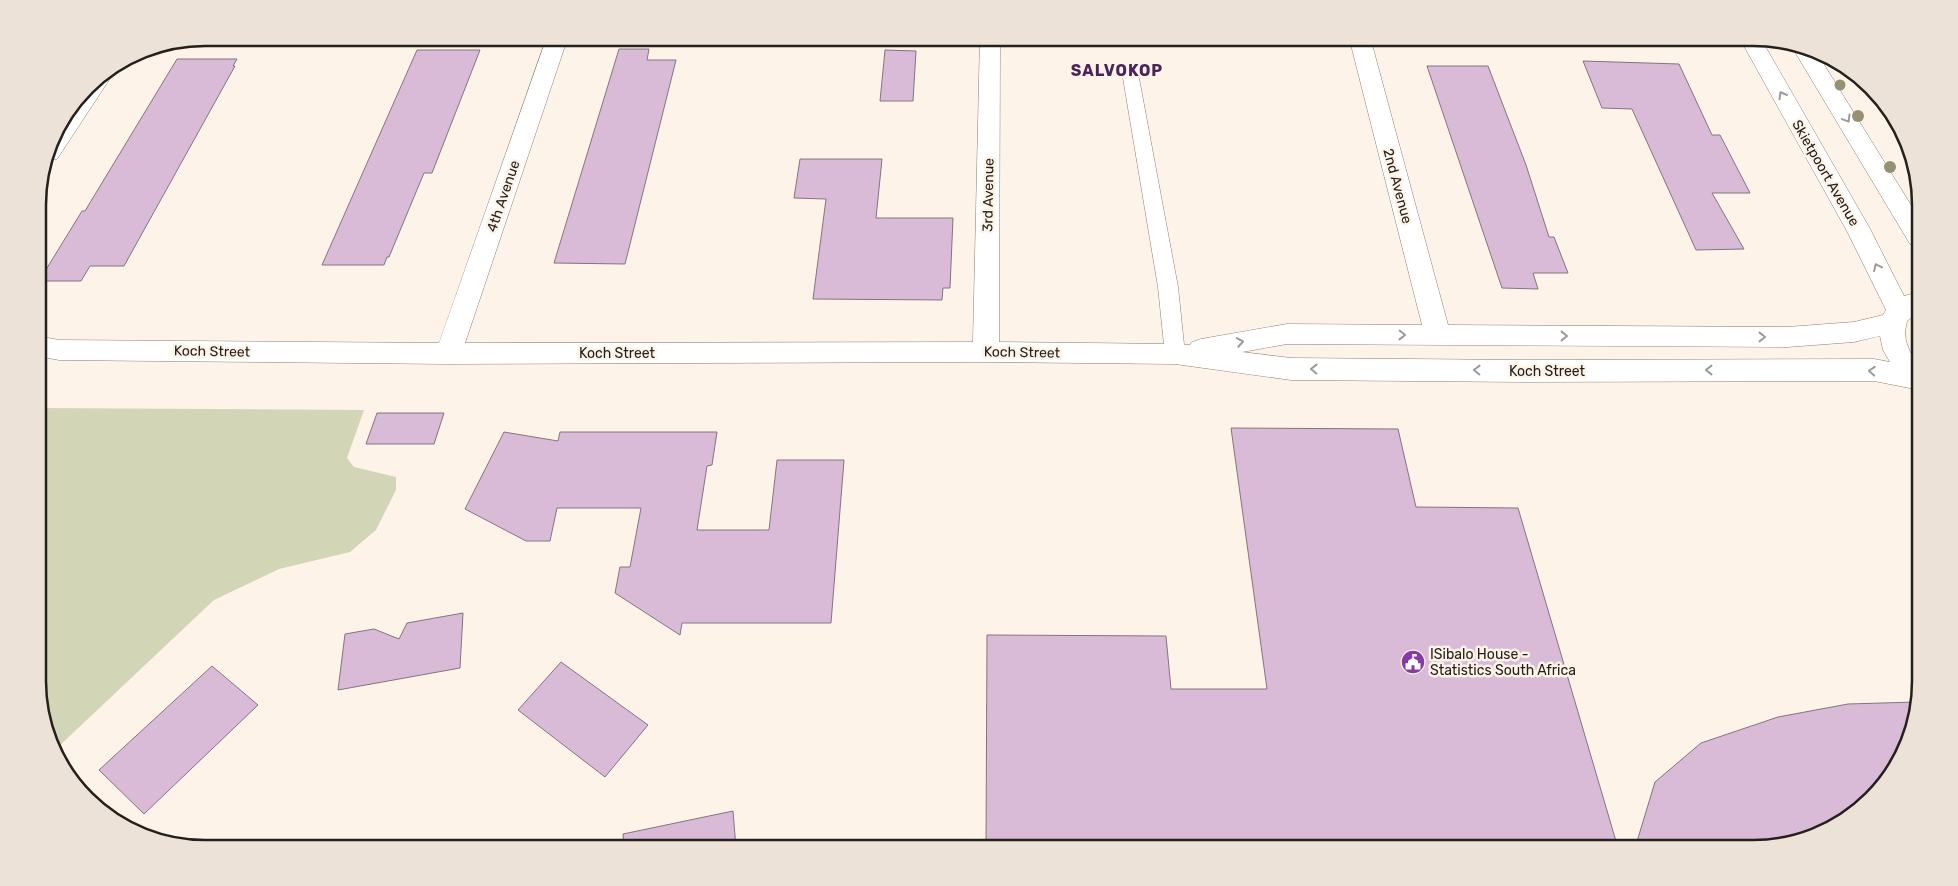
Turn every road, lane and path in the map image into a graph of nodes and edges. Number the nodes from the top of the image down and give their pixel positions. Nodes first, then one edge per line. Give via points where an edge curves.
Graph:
1 (990, 46) edge
2 (1361, 46) edge
3 (1754, 46) edge
4 (555, 47) edge
5 (1808, 56) edge
6 (1131, 78) dead end
7 (80, 107) edge
8 (72, 118) edge
9 (1912, 227) edge
10 (1903, 312) edge
11 (1438, 335) junction
12 (47, 350) edge
13 (986, 352) junction
14 (448, 354) junction
15 (1175, 354) junction
16 (1912, 371) edge
17 (1912, 378) edge

1 - 13 street, 3rd Avenue
2 - 11 street, 2nd Avenue
10 -> 3 street, Skietpoort Avenue
4 - 14 street, 4th Avenue
5 -> 9 street
6 - 15 lane via 1168,287
7 - 8 street
11 -> 10 street, Koch Street via 1787,337 1854,332
10 - 16 street, Skietpoort Avenue via 1892,340
15 -> 11 street, Koch Street via 1287,334
12 - 14 street, Koch Street
13 - 14 street, Koch Street
13 - 15 street, Koch Street
17 -> 15 street, Koch Street via 1874,370 1291,369

